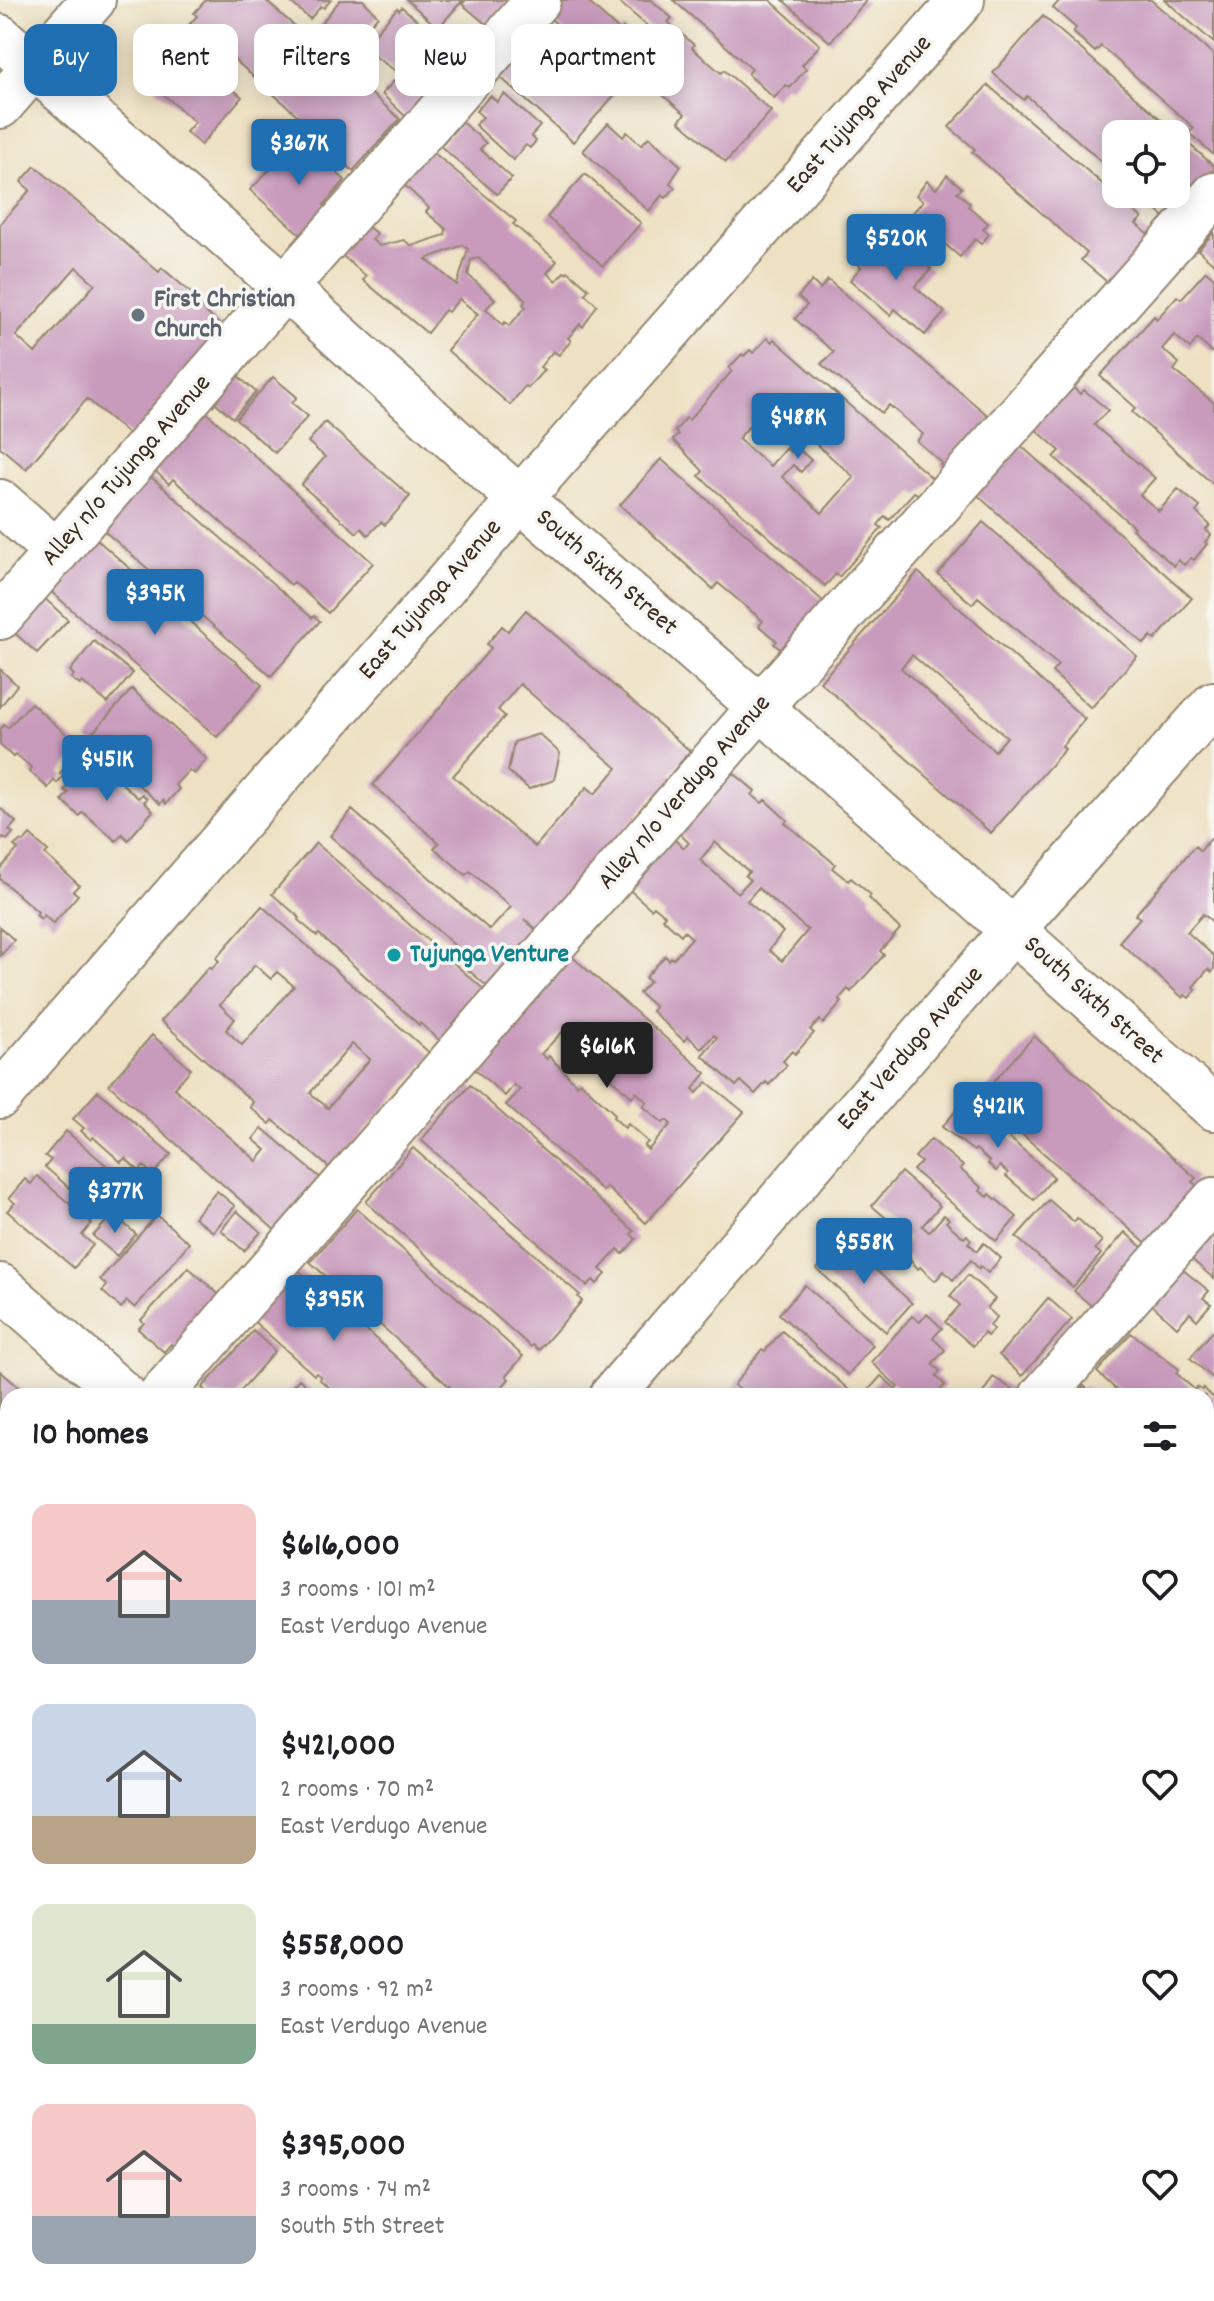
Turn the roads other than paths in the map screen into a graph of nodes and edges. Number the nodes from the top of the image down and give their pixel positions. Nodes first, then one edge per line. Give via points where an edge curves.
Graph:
1 (93, 0) edge
2 (538, 0) edge
3 (962, 0) edge
4 (72, 24) edge
5 (0, 37) edge
6 (24, 58) edge
7 (24, 79) edge
8 (68, 96) edge
9 (0, 106) edge
10 (1214, 195) edge
11 (285, 287) junction
12 (520, 499) junction
13 (0, 502) edge
14 (57, 552) junction
15 (0, 617) edge
16 (1214, 704) edge
17 (760, 707) junction
18 (1013, 930) junction
19 (0, 1096) edge
20 (1214, 1108) edge
21 (1214, 1200) edge
22 (0, 1286) edge
23 (116, 1388) edge
24 (167, 1388) edge
25 (619, 1388) edge
26 (1049, 1388) edge

1 - 4 street
2 - 11 street, Alley n/o Tujunga Avenue
3 - 12 street, East Tujunga Avenue
5 - 6 street, South Sixth Street
7 - 9 street
8 - 11 street, South Sixth Street
10 - 17 street, Alley n/o Verdugo Avenue
11 - 12 street, South Sixth Street
11 - 14 street, Alley n/o Tujunga Avenue
12 - 17 street, South Sixth Street
12 - 19 street, East Tujunga Avenue
13 - 14 street
14 - 15 street, Alley n/o Tujunga Avenue
16 - 18 street, East Verdugo Avenue
17 - 18 street, South Sixth Street
17 - 24 street, Alley n/o Verdugo Avenue
18 - 20 street, South Sixth Street
18 - 25 street, East Verdugo Avenue
21 - 26 street
22 - 23 street

